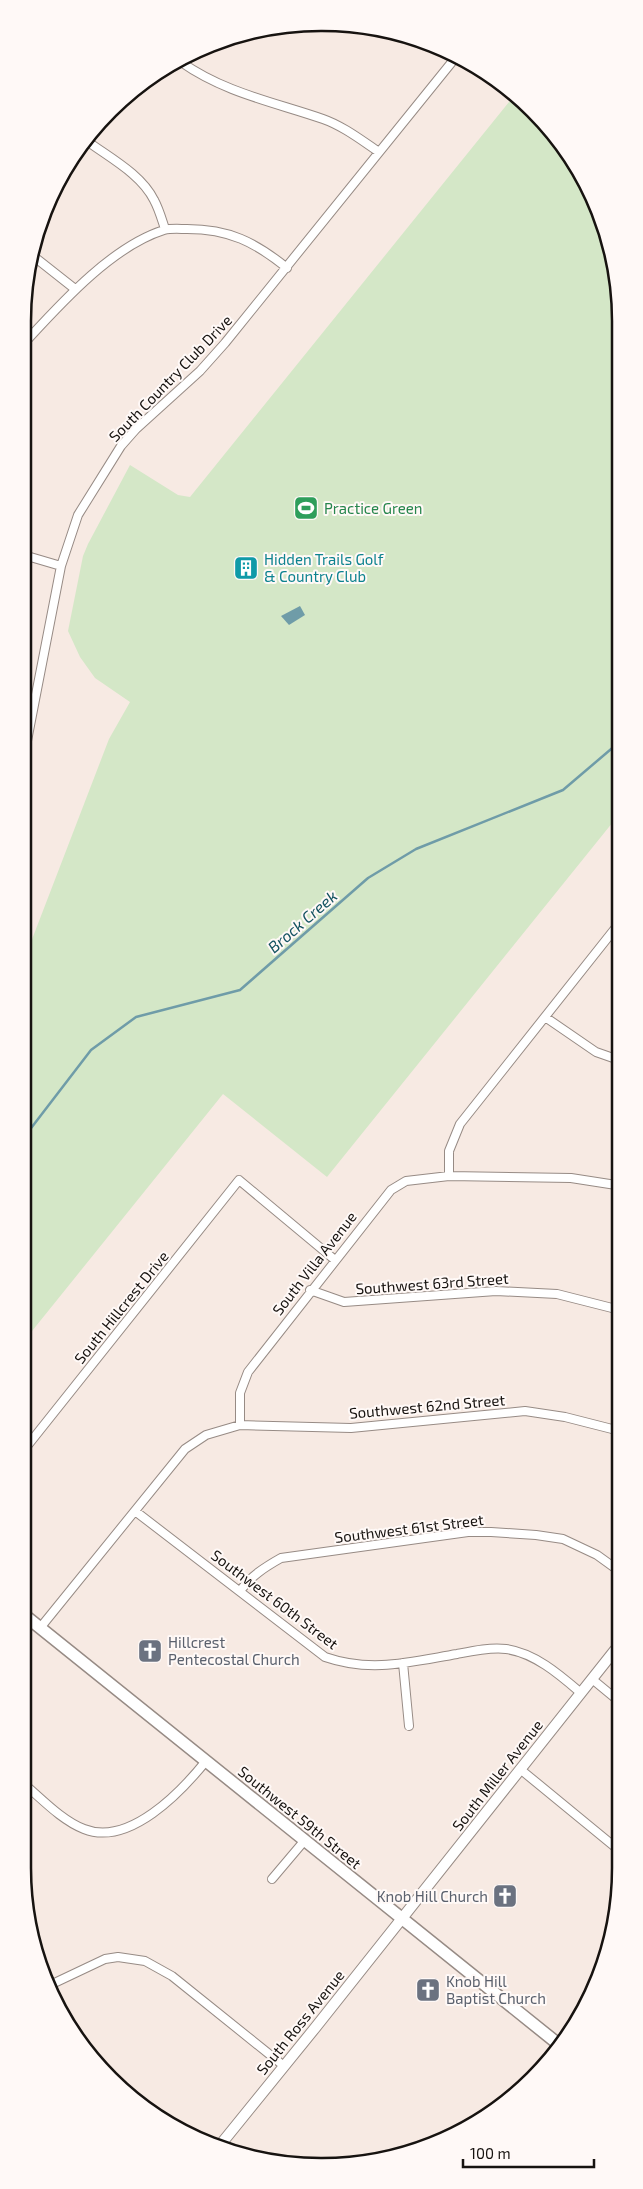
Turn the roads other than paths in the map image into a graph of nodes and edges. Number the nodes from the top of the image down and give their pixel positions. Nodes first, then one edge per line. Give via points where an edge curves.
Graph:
1 (452, 62) edge
2 (186, 65) edge
3 (92, 144) edge
4 (379, 152) junction
5 (165, 229) junction
6 (38, 260) edge
7 (287, 268) junction
8 (75, 288) junction
9 (31, 336) edge
10 (31, 557) edge
11 (61, 566) junction
12 (31, 703) edge
13 (612, 932) edge
14 (545, 1017) junction
15 (612, 1058) edge
16 (449, 1176) junction
17 (612, 1184) edge
18 (335, 1260) junction
19 (310, 1290) junction
20 (612, 1309) edge
21 (240, 1425) junction
22 (612, 1429) edge
23 (31, 1441) edge
24 (135, 1511) junction
25 (612, 1565) edge
26 (240, 1591) junction
27 (31, 1621) edge
28 (40, 1628) junction
29 (612, 1654) edge
30 (403, 1663) junction
31 (592, 1679) junction
32 (581, 1693) junction
33 (612, 1696) edge
34 (409, 1726) dead end
35 (206, 1761) junction
36 (520, 1769) junction
37 (31, 1789) edge
38 (305, 1840) junction
39 (612, 1845) edge
40 (272, 1879) dead end
41 (402, 1919) junction
42 (55, 1983) edge
43 (554, 2041) edge
44 (284, 2066) junction
45 (224, 2141) edge

1 - 4 street, South Country Club Drive
2 - 4 street via 219,85 324,120
3 - 5 street via 144,185 154,199
4 - 7 street, South Country Club Drive
5 - 7 street via 204,229 238,236
5 - 8 street via 110,261
6 - 8 street
7 - 11 street, South Country Club Drive via 200,371 121,446 78,515
8 - 9 street
10 - 11 street
11 - 12 street, South Country Club Drive
13 - 14 street
14 - 15 street via 596,1052
14 - 16 street via 460,1124 448,1151
16 - 17 street, South Villa Avenue via 571,1178
16 - 18 street, South Villa Avenue via 406,1181 390,1190
18 - 19 street, South Villa Avenue
18 - 23 street, South Hillcrest Drive via 239,1180
19 - 20 street, Southwest 63rd Street via 344,1302 496,1291 557,1294
19 - 21 street, South Villa Avenue via 248,1372 240,1393
21 - 22 street, Southwest 62nd Street via 350,1428 525,1412 565,1417
21 - 24 street via 212,1432 195,1441
24 - 26 street, Southwest 60th Street
24 - 28 street
25 - 26 street, Southwest 61st Street via 563,1539 468,1532 281,1558 248,1581
26 - 30 street, Southwest 60th Street via 325,1657 342,1663 378,1667
27 - 28 main road, Southwest 59th Street
28 - 35 main road, Southwest 59th Street
29 - 31 street, South Miller Avenue
30 - 32 street, Southwest 60th Street via 480,1650 507,1649 552,1668
30 - 34 street
31 - 32 street, South Miller Avenue
31 - 33 street
32 - 36 street, South Miller Avenue
35 - 37 street via 161,1809 132,1824 105,1832 90,1831 76,1825
35 - 38 main road, Southwest 59th Street
36 - 39 street
36 - 41 street, South Miller Avenue
38 - 40 street
38 - 41 main road, Southwest 59th Street
41 - 43 main road, Southwest 59th Street
41 - 44 street, South Ross Avenue
42 - 44 street via 105,1960 118,1957 145,1961 172,1976
44 - 45 street, South Ross Avenue

